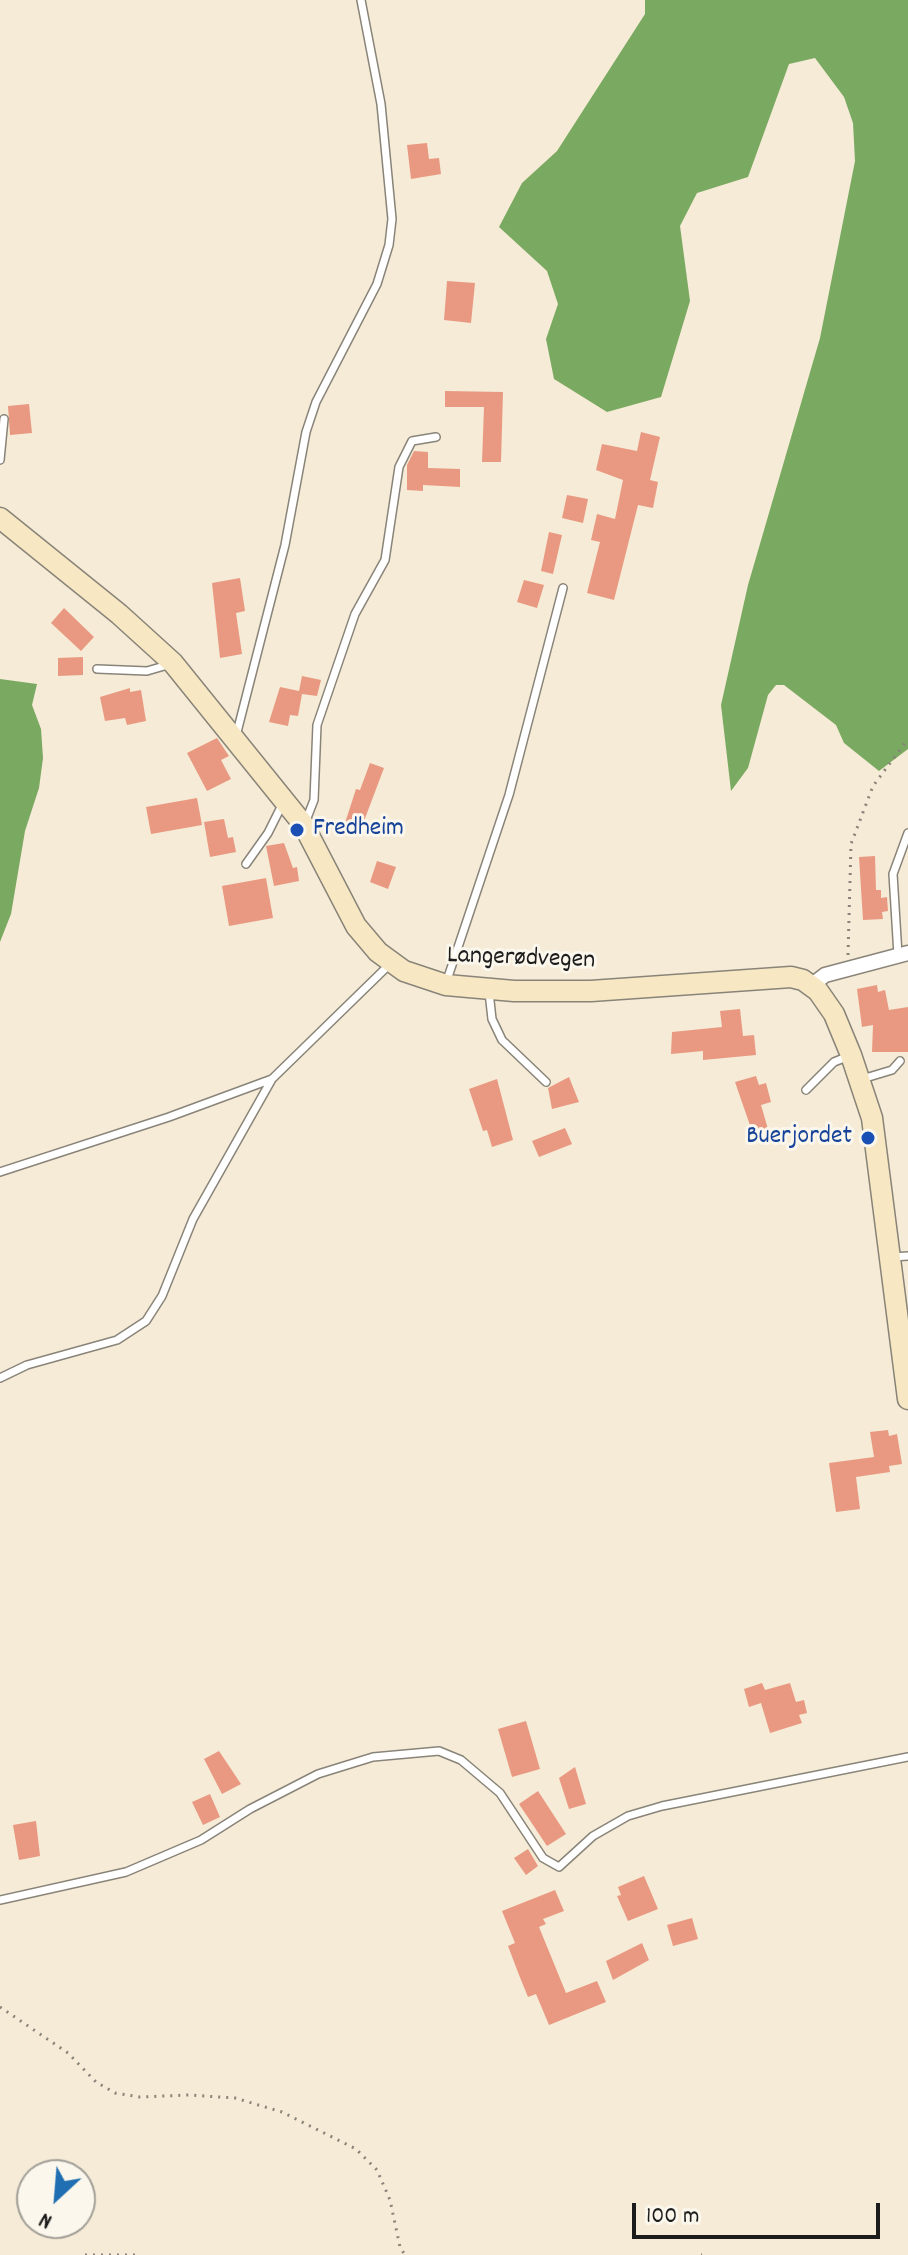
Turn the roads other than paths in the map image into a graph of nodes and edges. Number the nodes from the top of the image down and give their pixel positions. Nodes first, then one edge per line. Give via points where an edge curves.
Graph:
1 (361, 0) edge
2 (4, 419) dead end
3 (436, 437) dead end
4 (0, 460) edge
5 (0, 518) edge
6 (563, 588) dead end
7 (173, 663) junction
8 (97, 669) dead end
9 (235, 738) junction
10 (285, 800) junction
11 (303, 824) junction
12 (908, 833) edge
13 (246, 864) dead end
14 (903, 956) edge
15 (391, 962) junction
16 (446, 985) junction
17 (812, 985) junction
18 (489, 990) junction
19 (851, 1055) junction
20 (900, 1061) dead end
21 (272, 1079) junction
22 (860, 1079) junction
23 (546, 1082) dead end
24 (806, 1090) dead end
25 (0, 1172) edge
26 (899, 1257) edge
27 (0, 1378) edge
28 (908, 1399) edge
29 (908, 1757) edge
30 (0, 1900) edge

1 - 9 lane via 381,104 392,219 389,245 377,284 306,432 285,545
2 - 4 lane
3 - 11 lane via 412,441 399,467 385,560 355,614 317,725 314,800
5 - 7 main road, Langerødvegen
6 - 16 lane via 509,795
7 - 8 lane via 147,671
7 - 9 main road, Langerødvegen
9 - 10 main road, Langerødvegen
10 - 11 main road, Langerødvegen
10 - 13 lane
11 - 15 main road, Langerødvegen via 356,926
12 - 14 lane via 893,874
14 - 17 street via 825,975
15 - 16 main road, Langerødvegen
15 - 21 lane
16 - 18 main road, Langerødvegen
17 - 18 main road, Langerødvegen via 791,977 591,991
17 - 19 main road via 827,1001
18 - 23 lane via 492,1019 502,1040
19 - 22 main road
19 - 24 lane via 834,1062
20 - 22 lane via 892,1070
21 - 25 lane
21 - 27 lane via 193,1219 162,1296 146,1321 117,1340 27,1365
22 - 26 main road
26 - 28 main road
29 - 30 lane via 628,1816 593,1836 559,1867 543,1858 500,1793 461,1760 439,1751 373,1757 307,1779 201,1840 126,1872

